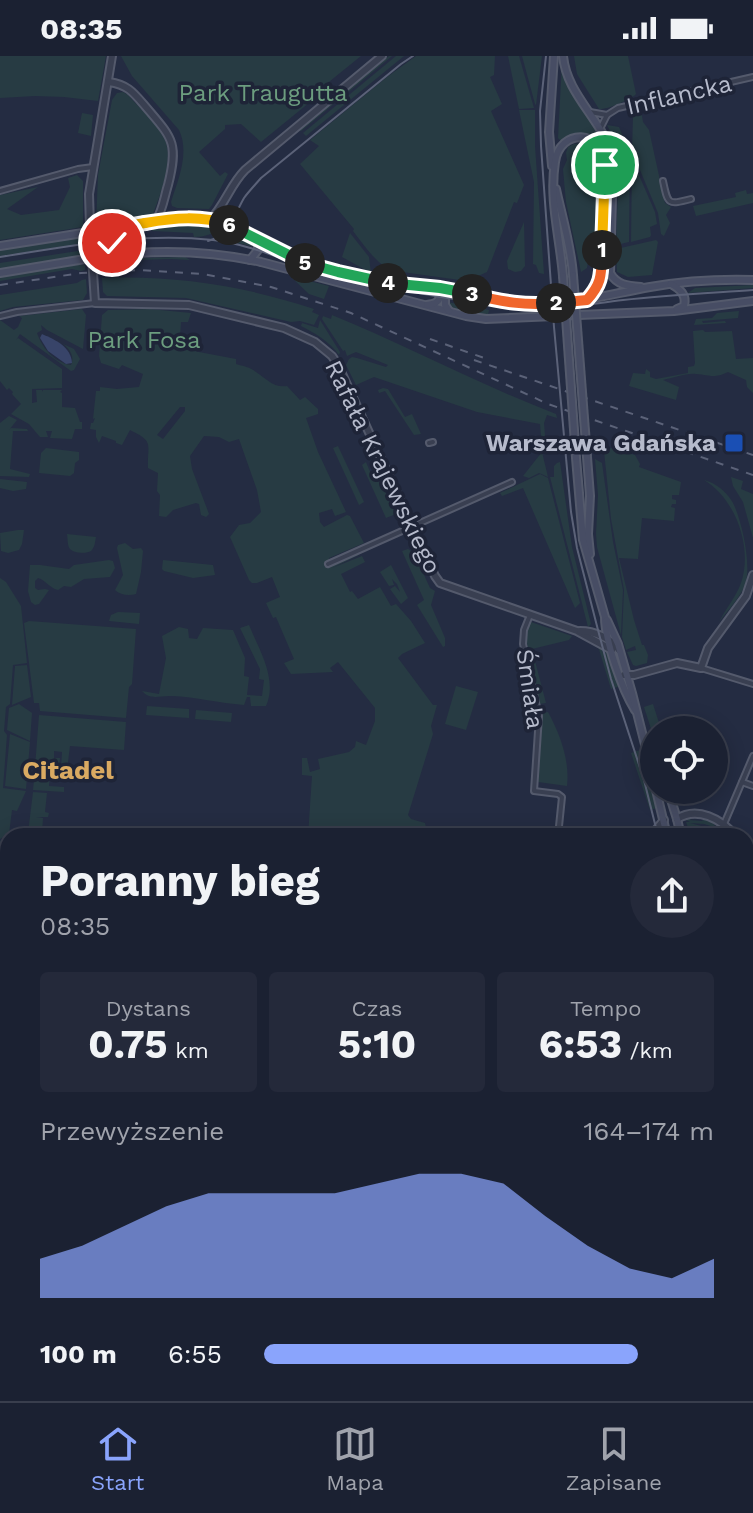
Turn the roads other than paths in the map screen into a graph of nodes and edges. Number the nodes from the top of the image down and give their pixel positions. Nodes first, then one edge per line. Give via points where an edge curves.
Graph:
1 (112, 56) edge
2 (382, 56) edge
3 (554, 56) edge
4 (563, 56) edge
5 (753, 77) edge
6 (109, 82) junction
7 (589, 112) junction
8 (607, 115) junction
9 (601, 130) junction
10 (93, 167) junction
11 (553, 176) junction
12 (663, 181) dead end
13 (0, 191) edge
14 (691, 199) dead end
15 (163, 208) junction
16 (222, 208) junction
17 (173, 219) junction
18 (210, 220) junction
19 (156, 221) junction
20 (225, 223) junction
21 (116, 228) junction
22 (258, 238) junction
23 (0, 246) edge
24 (121, 254) junction
25 (250, 260) junction
26 (0, 273) edge
27 (753, 280) edge
28 (671, 284) junction
29 (432, 287) junction
30 (648, 287) junction
31 (461, 291) junction
32 (587, 300) junction
33 (753, 301) edge
34 (95, 303) junction
35 (423, 305) junction
36 (674, 311) junction
37 (450, 312) junction
38 (0, 316) edge
39 (512, 482) dead end
40 (412, 527) junction
41 (328, 564) dead end
42 (593, 573) junction
43 (753, 575) edge
44 (530, 615) junction
45 (605, 617) junction
46 (577, 631) junction
47 (609, 640) junction
48 (615, 650) junction
49 (701, 668) junction
50 (623, 674) junction
51 (753, 684) edge
52 (640, 724) edge
53 (753, 756) edge
54 (742, 782) junction
55 (753, 786) edge
56 (663, 804) edge
57 (669, 804) edge
58 (677, 819) junction
59 (664, 820) junction
60 (723, 824) junction
61 (559, 828) edge
62 (658, 828) edge
63 (666, 828) edge
64 (669, 828) edge
65 (679, 828) edge
66 (727, 828) edge

1 - 6 street
2 - 16 street via 250,165 232,185
3 - 11 main road via 549,132
4 - 7 main road via 569,82
5 - 8 street, Inflancka via 632,104
6 - 10 street
6 - 15 street via 130,90 171,139 174,157
7 - 8 street, Inflancka
7 - 9 main road
8 - 9 street, Inflancka
9 - 30 main road via 613,160 610,273 622,284
10 - 13 street
10 - 34 street via 89,201
11 - 32 main road via 556,154 566,141 590,139 603,151 601,276
11 - 42 main road, bridge via 583,540
11 - 42 main road, bridge via 572,261
12 - 14 street via 669,202
15 - 17 street
15 - 19 street
16 - 18 street
16 - 20 street
17 - 18 main road
17 - 19 main road
18 - 20 main road
19 - 21 main road
20 - 22 main road
21 - 23 main road, bridge
21 - 24 main road via 112,245
22 - 25 main road via 258,250
22 - 29 main road via 325,269
24 - 25 main road via 184,251
24 - 26 main road, bridge
25 - 35 main road
27 - 28 main road
28 - 30 main road
28 - 36 main road via 685,301
29 - 31 main road
29 - 35 main road via 439,299
30 - 32 main road
31 - 32 main road via 518,304
31 - 37 main road via 445,297
33 - 36 main road
34 - 38 street, Rafała Krajewskiego
34 - 40 street, Rafała Krajewskiego via 189,305 285,328 315,342 338,365
35 - 37 main road
36 - 37 main road via 497,319
39 - 40 street
40 - 41 street
40 - 44 street, Rafała Krajewskiego via 440,583
42 - 45 main road
43 - 49 street via 746,596 708,648
44 - 46 street
44 - 61 street, Śmiała via 523,636 539,716 534,791 562,797
45 - 47 main road
45 - 48 main road
46 - 47 street
46 - 48 street
47 - 48 main road
48 - 50 main road
49 - 50 street via 674,663
49 - 51 street
50 - 52 main road
53 - 54 street
54 - 55 street
54 - 60 street
56 - 59 main road
57 - 58 main road
58 - 60 street via 699,814
58 - 64 main road
58 - 65 main road
59 - 62 street
59 - 63 main road
60 - 66 street

